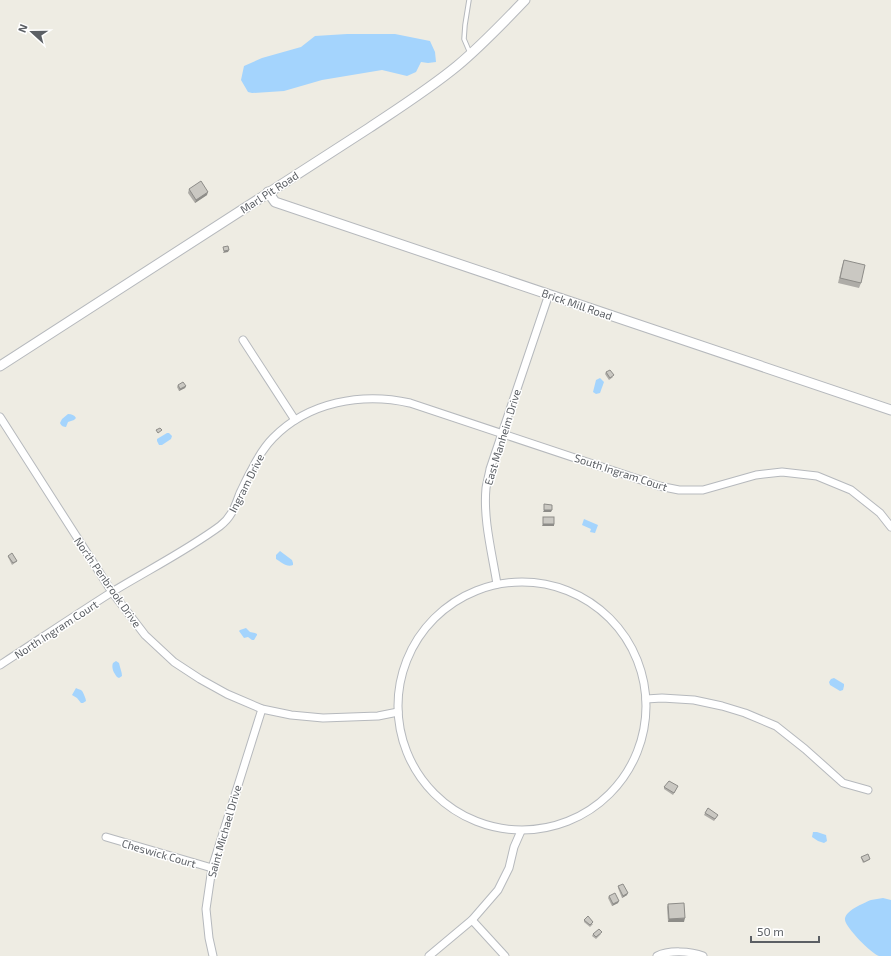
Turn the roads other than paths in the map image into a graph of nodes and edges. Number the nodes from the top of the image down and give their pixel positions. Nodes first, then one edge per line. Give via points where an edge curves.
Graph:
1 (469, 0) edge
2 (525, 0) edge
3 (470, 54) junction
4 (268, 192) junction
5 (549, 294) junction
6 (243, 340) dead end
7 (0, 366) edge
8 (891, 410) edge
9 (0, 417) edge
10 (295, 420) junction
11 (502, 433) junction
12 (891, 527) edge
13 (497, 584) junction
14 (112, 592) junction
15 (0, 665) edge
16 (646, 699) junction
17 (262, 709) junction
18 (398, 712) junction
19 (868, 790) dead end
20 (521, 830) junction
21 (106, 837) dead end
22 (212, 868) junction
23 (472, 920) junction
24 (213, 956) edge
25 (429, 956) edge
26 (505, 956) edge
27 (657, 956) edge
28 (703, 956) edge

1 - 3 lane via 464,39
2 - 3 street, Marl Pit Road
3 - 4 street, Marl Pit Road via 399,108
4 - 5 street, Brick Mill Road via 275,202
4 - 7 street, Marl Pit Road
5 - 8 street, Brick Mill Road
5 - 11 street, East Manheim Drive
6 - 10 street
9 - 14 street, North Penbrook Drive
10 - 11 street, Ingram Drive via 340,402 385,398 410,403
10 - 14 street, Ingram Drive via 272,439 260,454 232,513 222,525
11 - 12 street, South Ingram Court via 659,486 679,490 703,490 756,475 782,472 817,476 851,490 880,514
11 - 13 street, East Manheim Drive via 486,487 486,519
13 - 16 street via 540,583 567,590 598,608 626,639 641,671
13 - 18 street via 473,592 451,604 432,620 417,640 406,662 399,687
14 - 15 street, North Ingram Court
14 - 17 street, North Penbrook Drive via 145,635 174,662 227,694
16 - 19 street via 694,700 745,713 776,726 843,783
16 - 20 street via 645,722 640,744 619,783 603,800 565,823 543,829
17 - 18 street, North Penbrook Drive via 323,718 378,716
17 - 22 street, Saint Michael Drive
18 - 20 street via 401,735 409,757 420,778 436,796 454,810 475,821 497,828
20 - 23 street via 509,868 498,890
21 - 22 street, Cheswick Court
22 - 24 street, Saint Michael Drive via 206,909
23 - 25 street
23 - 26 street
27 - 28 street via 662,953 684,952

